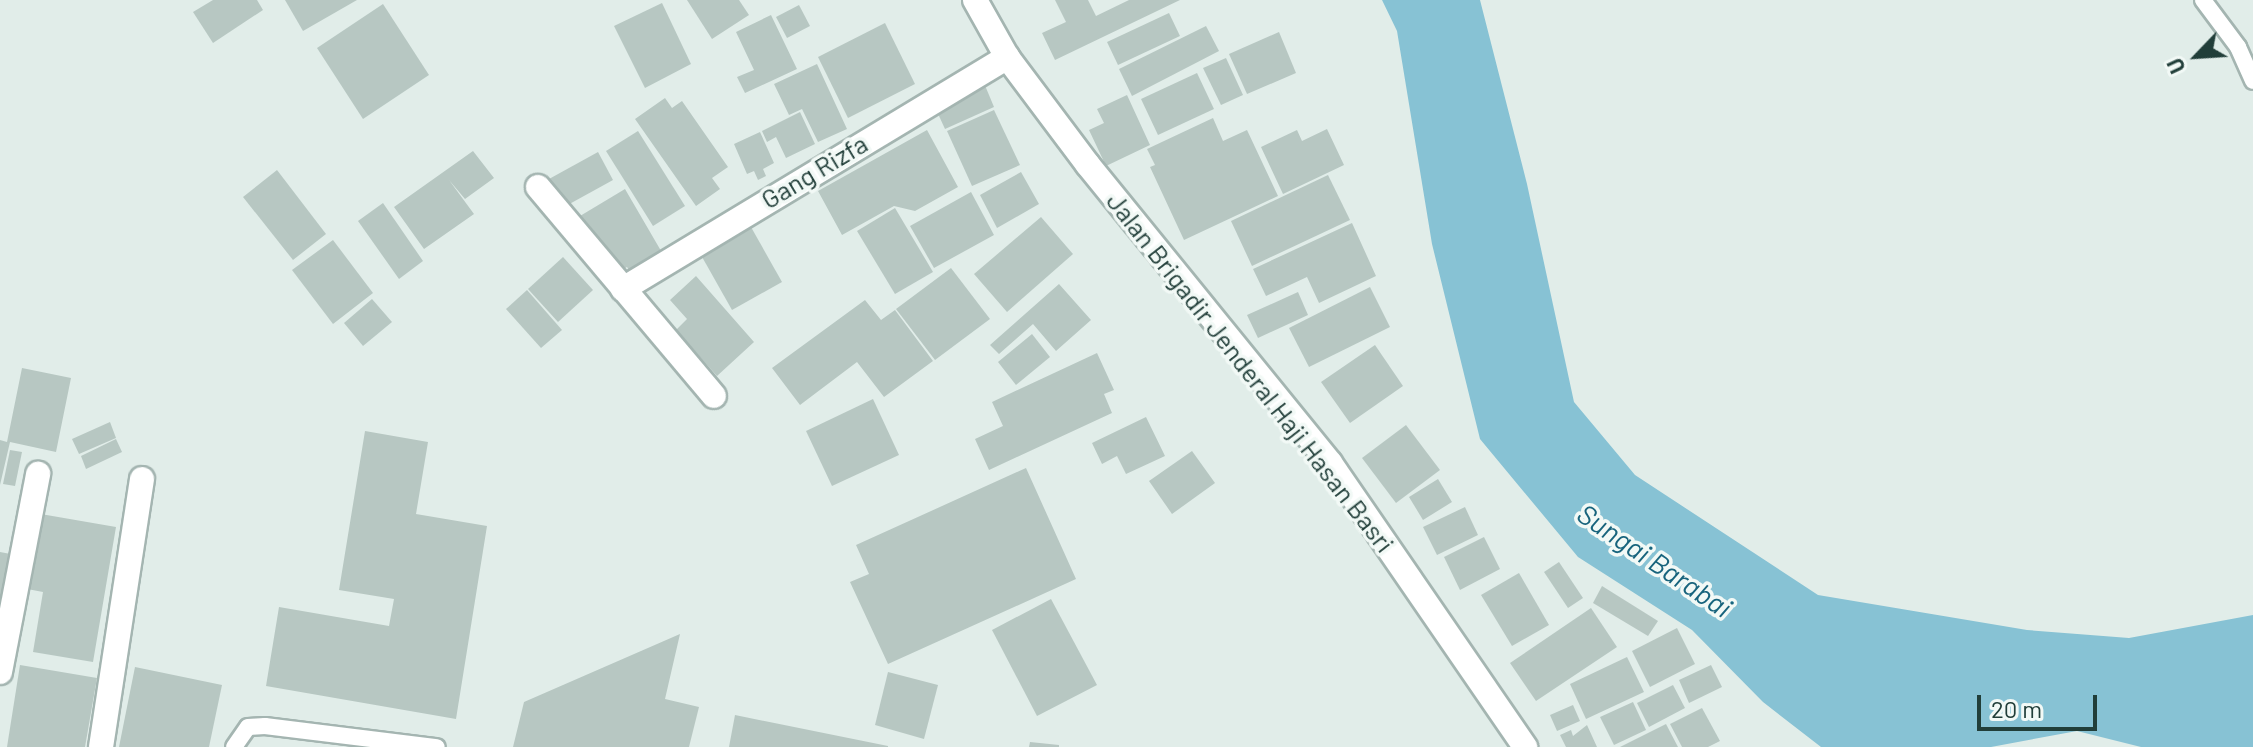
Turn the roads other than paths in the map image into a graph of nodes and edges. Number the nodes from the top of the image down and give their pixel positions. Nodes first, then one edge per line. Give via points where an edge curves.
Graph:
1 (975, 0) edge
2 (2203, 0) edge
3 (1007, 57) junction
4 (2253, 81) edge
5 (538, 187) dead end
6 (623, 289) junction
7 (714, 396) dead end
8 (38, 474) dead end
9 (142, 479) dead end
10 (0, 672) edge
11 (101, 747) edge
12 (234, 747) edge
13 (437, 747) edge
14 (1525, 747) edge

1 - 3 street, Jalan Brigadir Jenderal Haji Hasan Basri
2 - 4 lane via 2238,47
3 - 6 street, Gang Rizfa
3 - 14 street, Jalan Brigadir Jenderal Haji Hasan Basri via 1330,463
5 - 6 street
6 - 7 street
8 - 10 street
9 - 11 street
12 - 13 lane via 248,727 265,726

